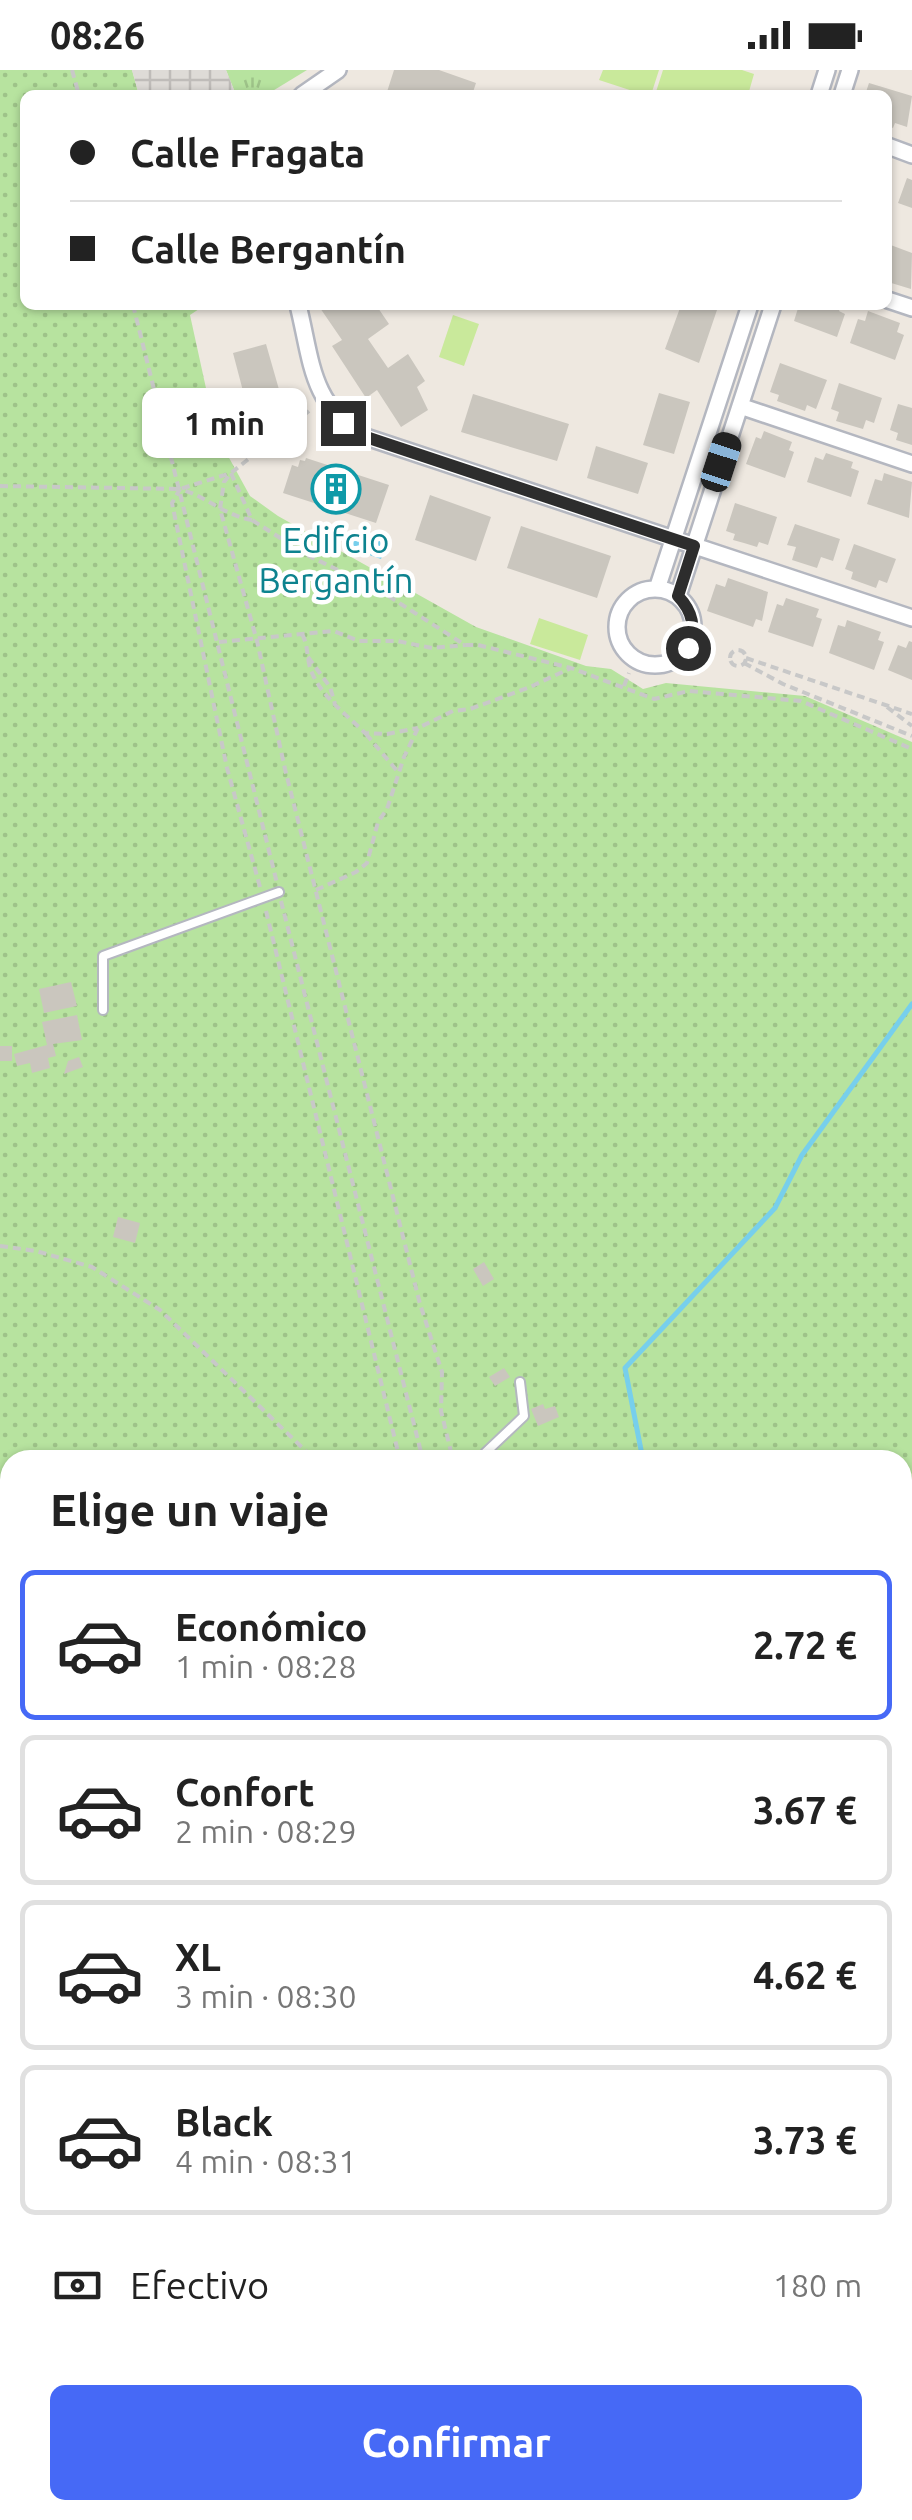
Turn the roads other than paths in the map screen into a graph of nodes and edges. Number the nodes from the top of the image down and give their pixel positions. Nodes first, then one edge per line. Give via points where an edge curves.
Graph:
1 (338, 70) edge
2 (322, 90) edge
3 (299, 310) edge
4 (748, 310) edge
5 (771, 310) edge
6 (740, 406) junction
7 (912, 464) edge
8 (674, 539) junction
9 (694, 546) junction
10 (658, 589) junction
11 (678, 596) junction
12 (912, 618) edge
13 (279, 892) dead end
14 (103, 1010) dead end
15 (520, 1382) dead end
16 (487, 1450) edge

1 - 2 street
3 - 8 street via 326,406 363,436
4 - 8 street
5 - 6 street
6 - 7 street
6 - 9 street
8 - 9 street
8 - 10 street
9 - 11 street
9 - 12 street
10 - 11 street
10 - 11 street via 633,596 618,617 620,642 636,662 665,665 688,648 693,620
13 - 14 lane via 103,956
15 - 16 lane via 524,1416

